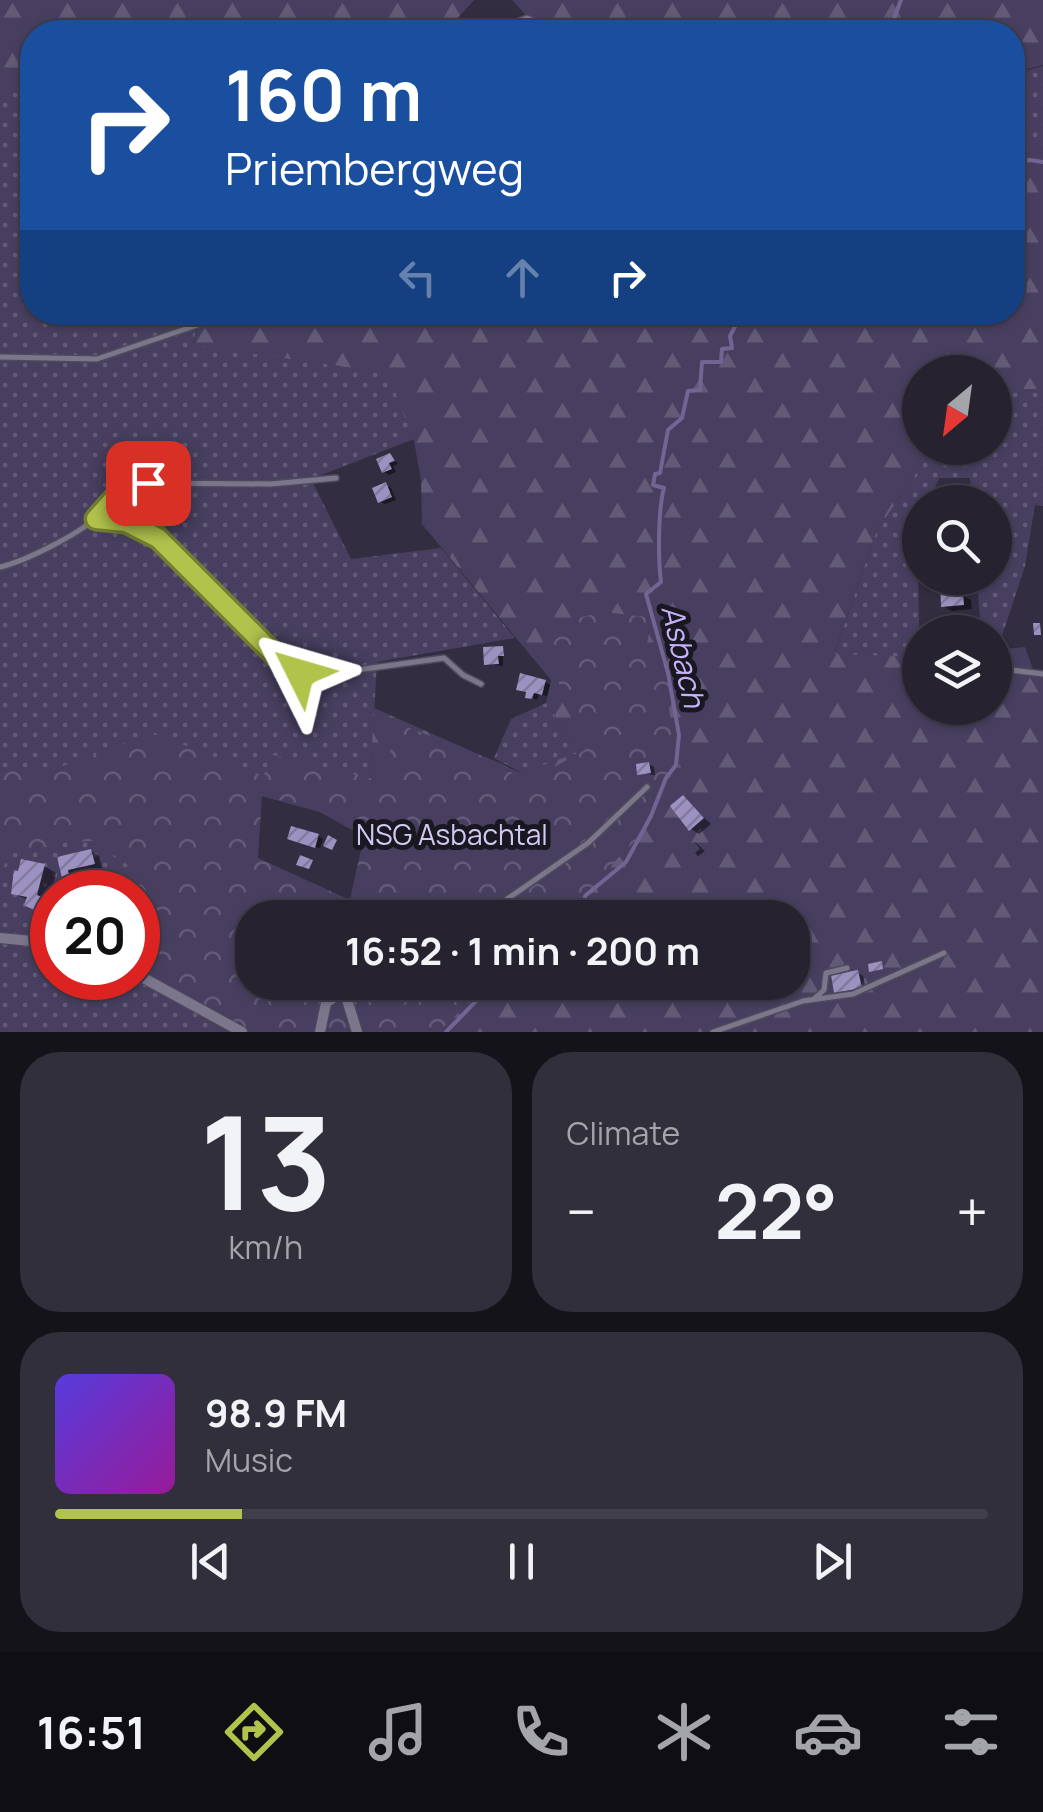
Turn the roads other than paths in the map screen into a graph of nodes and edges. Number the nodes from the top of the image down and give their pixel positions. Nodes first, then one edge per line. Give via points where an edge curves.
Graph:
1 (197, 325) edge
2 (0, 357) edge
3 (336, 478) dead end
4 (96, 519) junction
5 (0, 567) edge
6 (1012, 670) edge
7 (1043, 674) edge
8 (481, 684) dead end
9 (647, 787) dead end
10 (506, 900) edge
11 (0, 938) edge
12 (30, 941) edge
13 (944, 953) dead end
14 (847, 968) dead end
15 (160, 988) edge
16 (330, 1000) edge
17 (347, 1000) edge
18 (812, 1001) junction
19 (242, 1032) edge
20 (320, 1032) edge
21 (357, 1032) edge
22 (712, 1032) edge

1 - 2 lane via 97,359
3 - 4 lane via 148,483 120,492
4 - 5 lane
4 - 8 lane via 126,522 158,538 300,673 444,658
6 - 7 lane
9 - 10 lane via 588,843
11 - 12 street
13 - 18 lane via 871,988
14 - 18 lane via 826,973 823,993
15 - 19 street
16 - 20 street
17 - 21 street
18 - 22 lane

